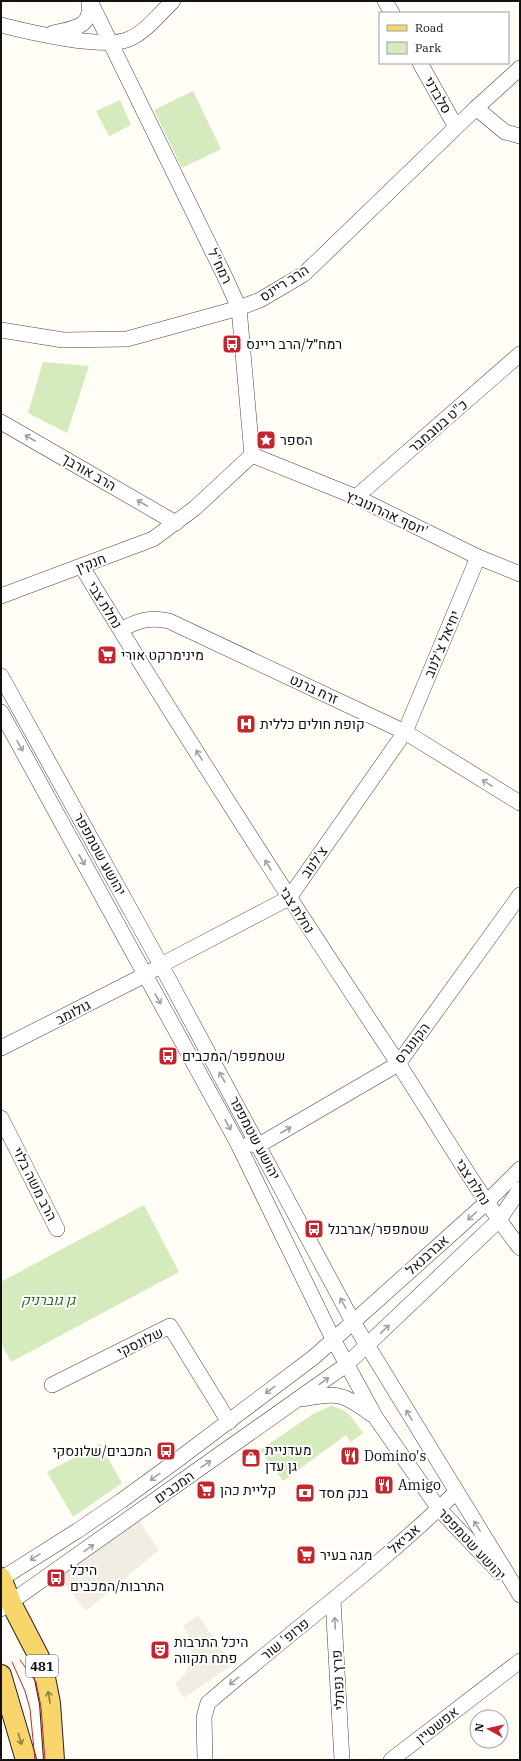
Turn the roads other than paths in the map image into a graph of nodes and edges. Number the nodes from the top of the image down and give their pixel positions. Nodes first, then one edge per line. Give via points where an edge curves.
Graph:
1 (90, 1) edge
2 (173, 1) edge
3 (385, 1) edge
4 (391, 12) edge
5 (1, 25) edge
6 (42, 35) junction
7 (109, 42) junction
8 (421, 64) edge
9 (520, 68) edge
10 (476, 108) junction
11 (456, 127) junction
12 (520, 136) edge
13 (239, 308) junction
14 (1, 330) edge
15 (520, 354) edge
16 (1, 422) edge
17 (252, 455) junction
18 (356, 497) junction
19 (176, 523) junction
20 (478, 557) junction
21 (82, 567) junction
22 (520, 574) edge
23 (1, 596) edge
24 (121, 630) junction
25 (1, 676) edge
26 (1, 712) edge
27 (405, 732) junction
28 (520, 803) edge
29 (520, 895) edge
30 (289, 898) junction
31 (161, 965) junction
32 (145, 975) junction
33 (1, 1048) edge
34 (398, 1064) junction
35 (1, 1118) edge
36 (237, 1142) junction
37 (259, 1145) junction
38 (520, 1169) edge
39 (520, 1189) edge
40 (486, 1203) junction
41 (498, 1220) junction
42 (58, 1229) dead end
43 (520, 1248) edge
44 (353, 1322) junction
45 (333, 1339) junction
46 (367, 1346) junction
47 (346, 1365) junction
48 (52, 1385) dead end
49 (296, 1401) junction
50 (376, 1418) junction
51 (229, 1422) junction
52 (456, 1492) junction
53 (439, 1509) junction
54 (1, 1579) edge
55 (520, 1594) edge
56 (334, 1600) junction
57 (6, 1606) edge
58 (520, 1661) edge
59 (1, 1675) edge
60 (26, 1760) edge
61 (54, 1760) edge
62 (205, 1760) edge
63 (342, 1760) edge
64 (392, 1760) edge

1 - 6 street via 90,14 86,22 70,29
1 - 7 street, רמח"ל
2 - 7 street via 137,34 121,42
3 - 4 street
5 - 6 street
6 - 7 street
7 - 13 street, רמח"ל
8 - 11 street, סלבדני
9 - 10 street, הרב ריינס
10 - 11 street, הרב ריינס
10 - 12 street via 505,132
11 - 13 street, הרב ריינס via 304,274 260,300
13 - 14 street, הרב ריינס via 127,339 63,340
13 - 17 street, רמח"ל
15 - 18 street, כ"ט בנובמבר
19 -> 16 street, הרב אורבך
17 - 18 street, יוסף אהרונוביץ'
17 - 19 street
18 - 20 street, יוסף אהרונוביץ'
19 - 21 street, חנקין via 153,539
20 - 22 street, יוסף אהרונוביץ'
20 - 27 street, יחיאל צ'לנוב
21 - 23 street, חנקין
21 - 24 street, נחלת צבי
24 - 27 street, זרח ברנט via 144,620 156,618 169,621
30 -> 24 street, נחלת צבי
25 - 31 street, יהושע שטמפפר
26 -> 32 street, יהושע שטמפפר
28 -> 27 street, זרח ברנט
27 - 30 street, צ'לנוב
29 - 34 street, הקונגרס
30 - 31 street, צ'לנוב
30 - 34 street, נחלת צבי
31 - 32 street, צ'לנוב
37 -> 31 street, יהושע שטמפפר
32 - 33 street, גולומב
32 -> 36 street, יהושע שטמפפר
37 -> 34 street, הקונגרס
34 - 40 street, נחלת צבי
35 - 42 street, הרב משה בלוי
36 - 37 street
36 - 45 street, יהושע שטמפפר
44 -> 37 street, יהושע שטמפפר
38 - 40 street, אברבנאל
39 - 41 street, אברבנאל
40 - 41 street, נחלת צבי
40 -> 44 street, אברבנאל
41 - 43 street, נחלת צבי
46 -> 41 street, אברבנאל
44 - 45 street, אברבנאל
44 - 46 street, יהושע שטמפפר
45 - 47 street, יהושע שטמפפר
45 -> 51 street, המכבים via 314,1357
46 - 47 street, אברבנאל
52 -> 46 street, יהושע שטמפפר
49 -> 47 street, המכבים
47 - 50 street, יהושע שטמפפר
48 - 51 street, שלונסקי via 170,1326
49 - 50 street via 337,1395 355,1402
57 -> 49 street, המכבים
50 - 53 street, יהושע שטמפפר
51 -> 54 street, המכבים via 114,1505
52 - 53 street, אביאל
55 -> 52 street, יהושע שטמפפר
53 - 55 street, יהושע שטמפפר
53 - 56 street, אביאל
54 - 57 main road, 481
56 -> 62 street, פרופ' שור via 208,1703 204,1717
63 -> 56 street, פרץ נפתלי
61 -> 57 main road, 481 via 50,1703 39,1657
58 - 64 street, אפשטיין
59 -> 60 main road

